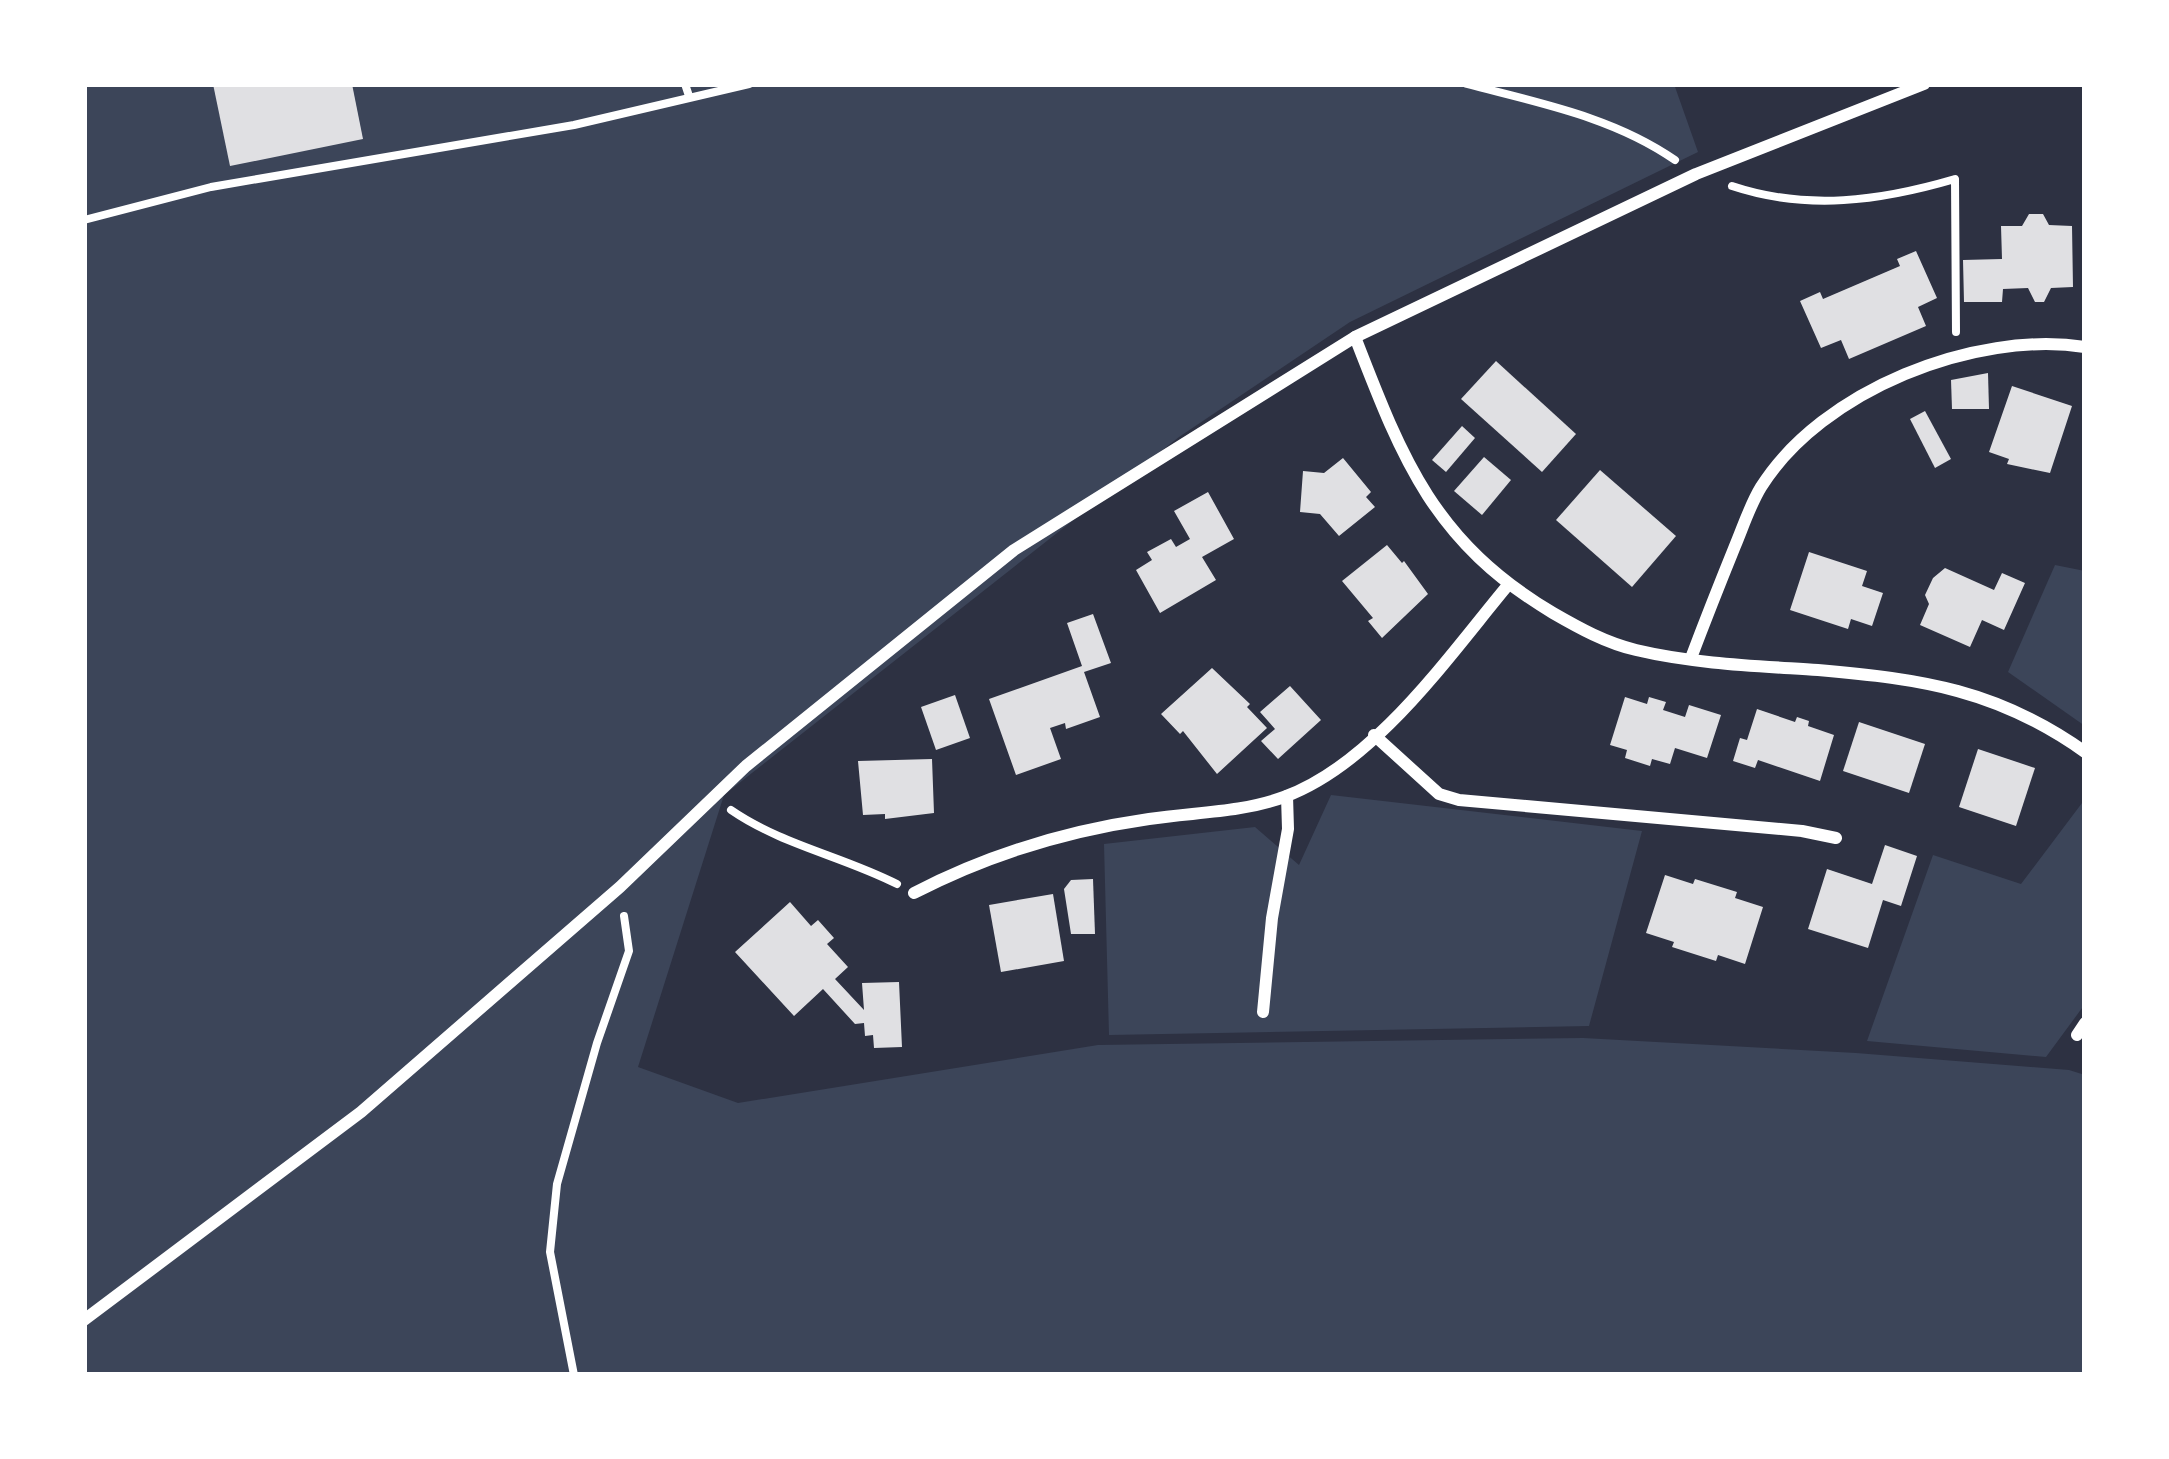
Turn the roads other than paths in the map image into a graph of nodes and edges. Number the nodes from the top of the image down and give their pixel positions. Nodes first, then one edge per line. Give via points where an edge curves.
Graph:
1 (1924, 84) edge
2 (1355, 338) junction
3 (2085, 347) edge
4 (1508, 585) junction
5 (1690, 658) junction
6 (1374, 735) junction
7 (2085, 752) edge
8 (1287, 796) junction
9 (1836, 838) dead end
10 (914, 893) road end
11 (1263, 1012) dead end
12 (84, 1320) edge

1 - 2 street via 1696,174
2 - 4 street via 1387,420 1448,529
2 - 12 street via 1015,550 746,766 361,1112
3 - 5 street via 2024,345 1956,358 1844,406 1761,487
4 - 5 street via 1609,641
4 - 6 street via 1400,715
5 - 7 street via 1940,683 2017,710
6 - 8 street
6 - 9 street via 1439,794 1459,800
8 - 10 street via 1038,840
8 - 11 street

